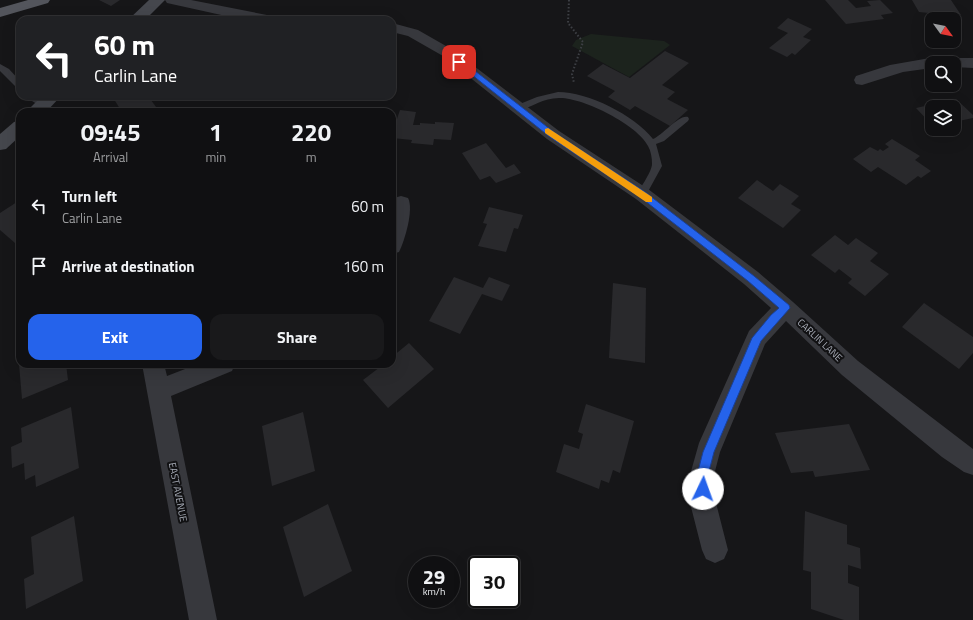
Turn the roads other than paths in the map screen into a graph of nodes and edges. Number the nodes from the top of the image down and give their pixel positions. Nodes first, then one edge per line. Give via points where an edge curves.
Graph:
1 (43, 0) edge
2 (158, 0) edge
3 (172, 0) edge
4 (0, 13) edge
5 (140, 16) edge
6 (246, 16) edge
7 (396, 28) edge
8 (973, 62) edge
9 (0, 67) edge
10 (862, 80) dead end
11 (16, 82) edge
12 (518, 108) junction
13 (685, 119) dead end
14 (651, 143) junction
15 (642, 194) junction
16 (401, 203) dead end
17 (396, 235) edge
18 (786, 308) junction
19 (154, 368) edge
20 (214, 368) edge
21 (158, 390) junction
22 (973, 463) edge
23 (715, 550) dead end
24 (203, 620) edge

1 - 4 main road
2 - 5 street
3 - 6 street
7 - 12 street, CARLIN LANE via 414,33 448,53
8 - 10 street via 928,62 902,66
9 - 11 lane
12 - 14 lane via 544,96 565,95 587,100 637,128
12 - 15 street, CARLIN LANE via 553,135
13 - 14 lane via 661,139
14 - 15 lane via 657,166
15 - 18 street, CARLIN LANE
16 - 17 street
18 - 22 street, CARLIN LANE via 850,368 950,448
18 - 23 street via 757,338 708,452 702,475 703,503
19 - 21 street, EAST AVENUE
20 - 21 street
21 - 24 street, EAST AVENUE

